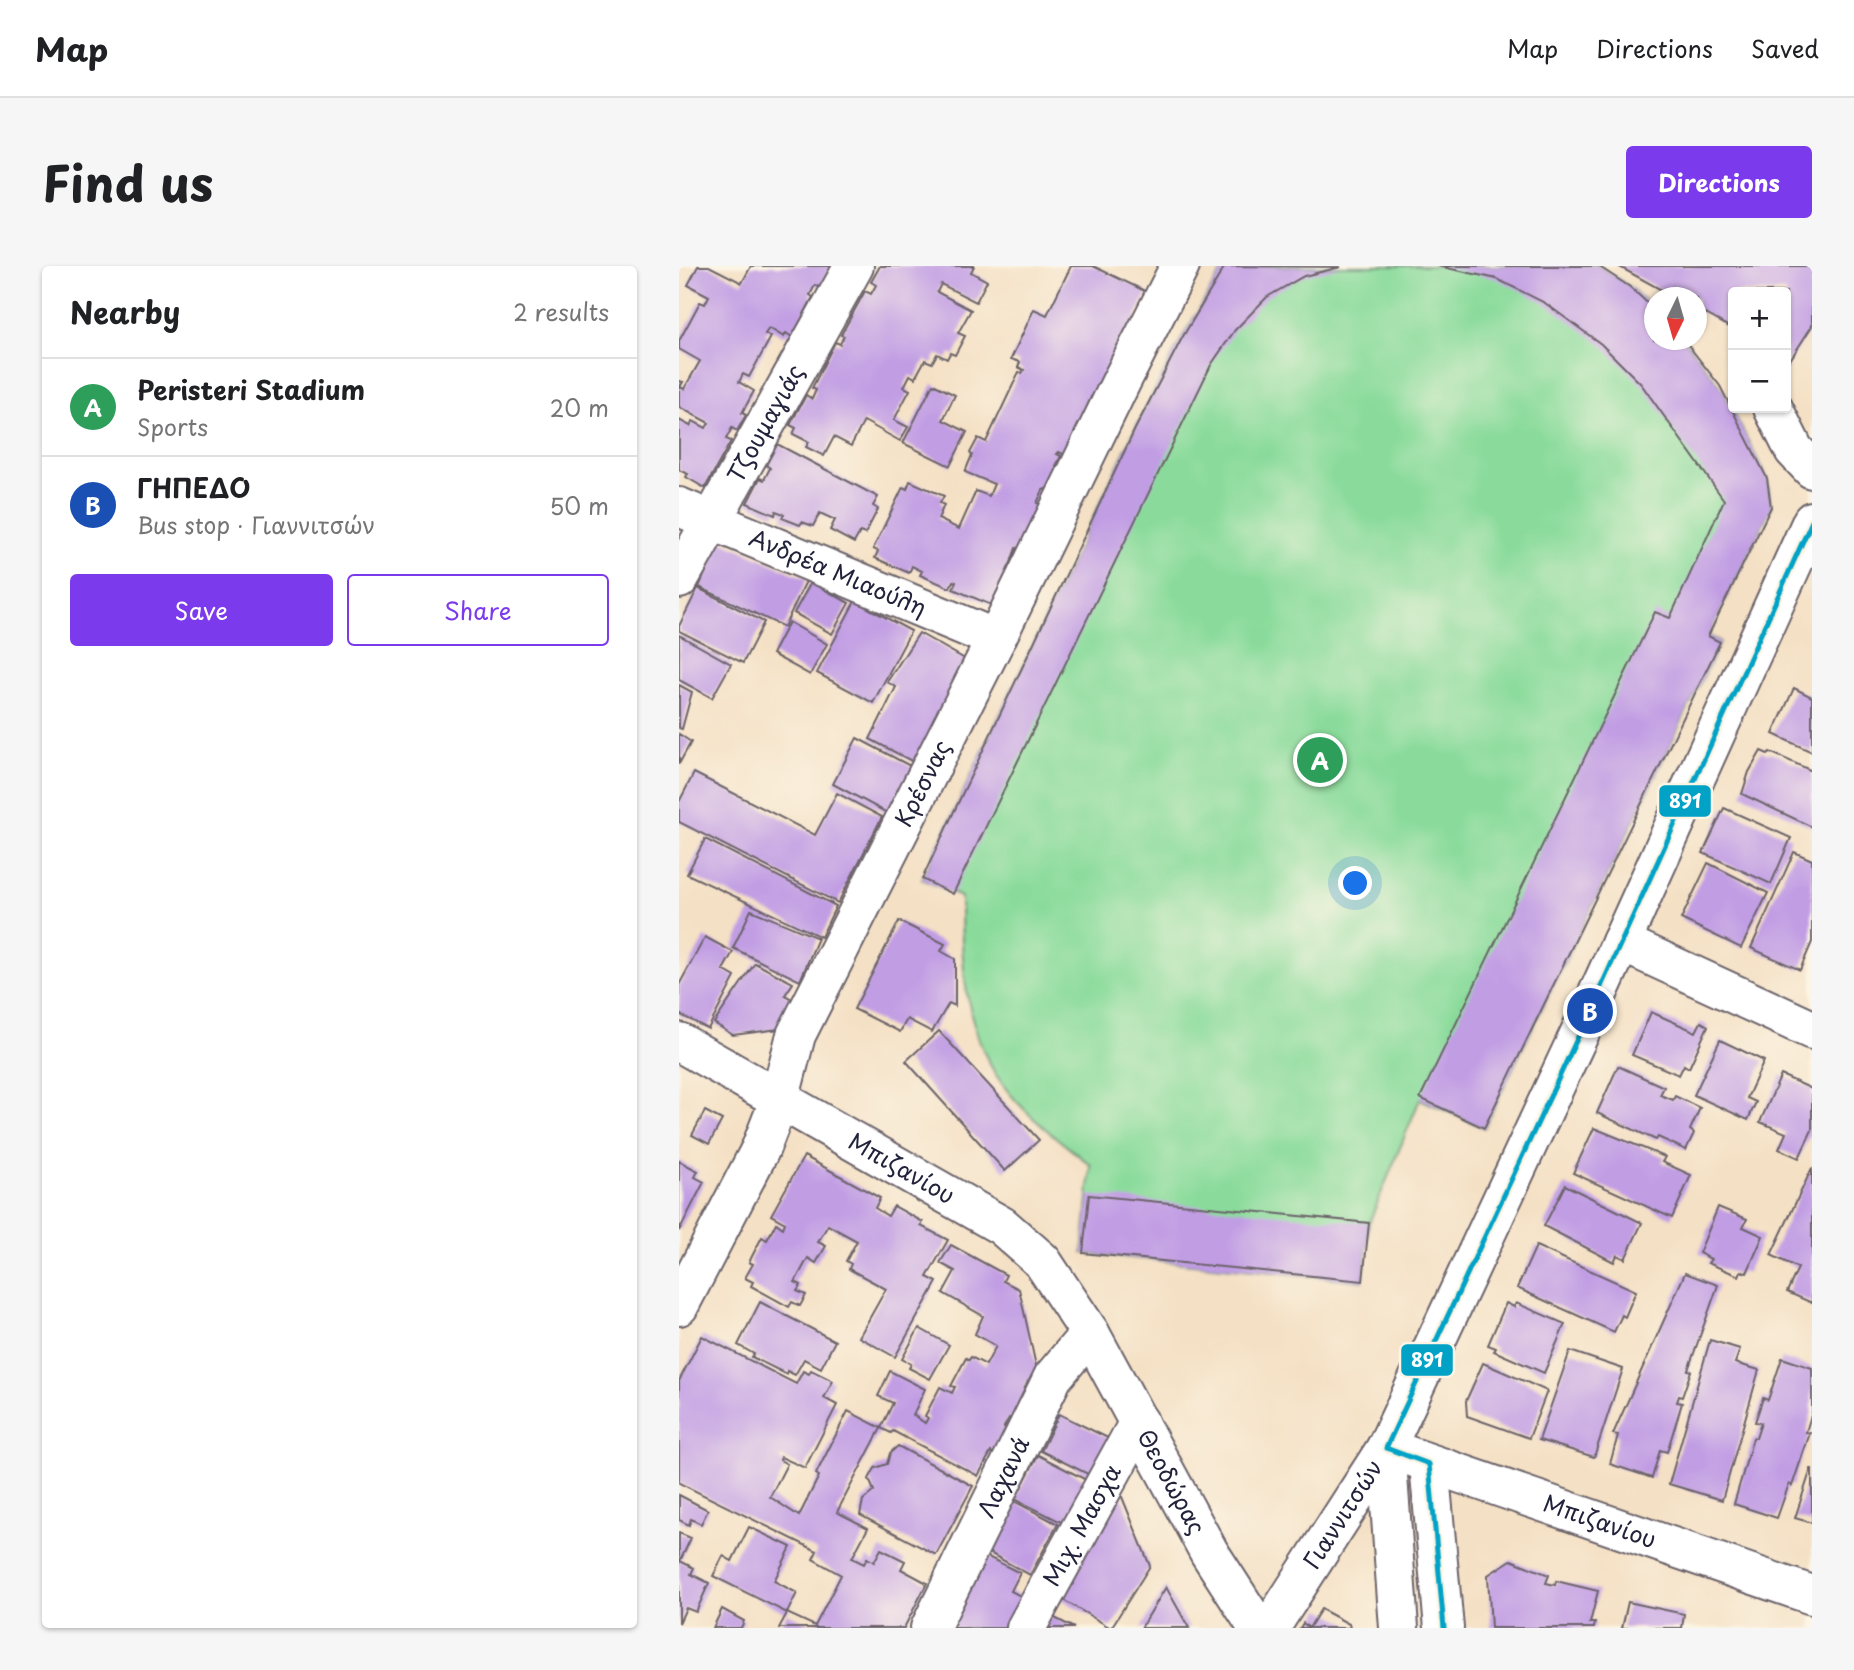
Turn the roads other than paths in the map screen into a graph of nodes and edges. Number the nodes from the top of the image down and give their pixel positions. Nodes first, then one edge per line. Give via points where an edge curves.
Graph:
1 (854, 266) edge
2 (1180, 266) edge
3 (1776, 413) edge
4 (1812, 470) edge
5 (696, 514) edge
6 (1812, 521) edge
7 (679, 579) edge
8 (996, 639) junction
9 (1621, 942) junction
10 (1812, 1030) edge
11 (679, 1042) edge
12 (779, 1101) junction
13 (679, 1306) edge
14 (1090, 1333) junction
15 (1139, 1422) junction
16 (1386, 1448) junction
17 (1430, 1464) junction
18 (1812, 1595) edge
19 (929, 1628) edge
20 (1026, 1628) edge
21 (1258, 1628) edge
22 (1270, 1628) edge
23 (1399, 1628) edge
24 (1444, 1628) edge

1 - 5 street, Τζουμαγιάς
2 - 8 street, Κρέσνας
3 - 4 street via 1794,450
5 - 7 street, Τζουμαγιάς
5 - 8 street, Ανδρέα Μιαούλη
6 - 9 street, Γιαννιτσών
8 - 12 street, Κρέσνας via 796,1035
9 - 10 street
9 - 16 street, Γιαννιτσών
11 - 12 street, Μπιζανίου
12 - 13 street, Κρέσνας via 760,1150
12 - 14 street, Μπιζανίου via 1002,1226 1042,1261
14 - 15 street, Θεοδώρας
14 - 19 street, Λαχανά via 1053,1377
15 - 20 street, Μιχ. Μασχα
15 - 21 street, Θεοδώρας via 1209,1552
16 - 17 street, Μπιζανίου
16 - 22 street, Γιαννιτσών
16 - 23 street
17 - 18 street, Μπιζανίου
17 - 24 street

